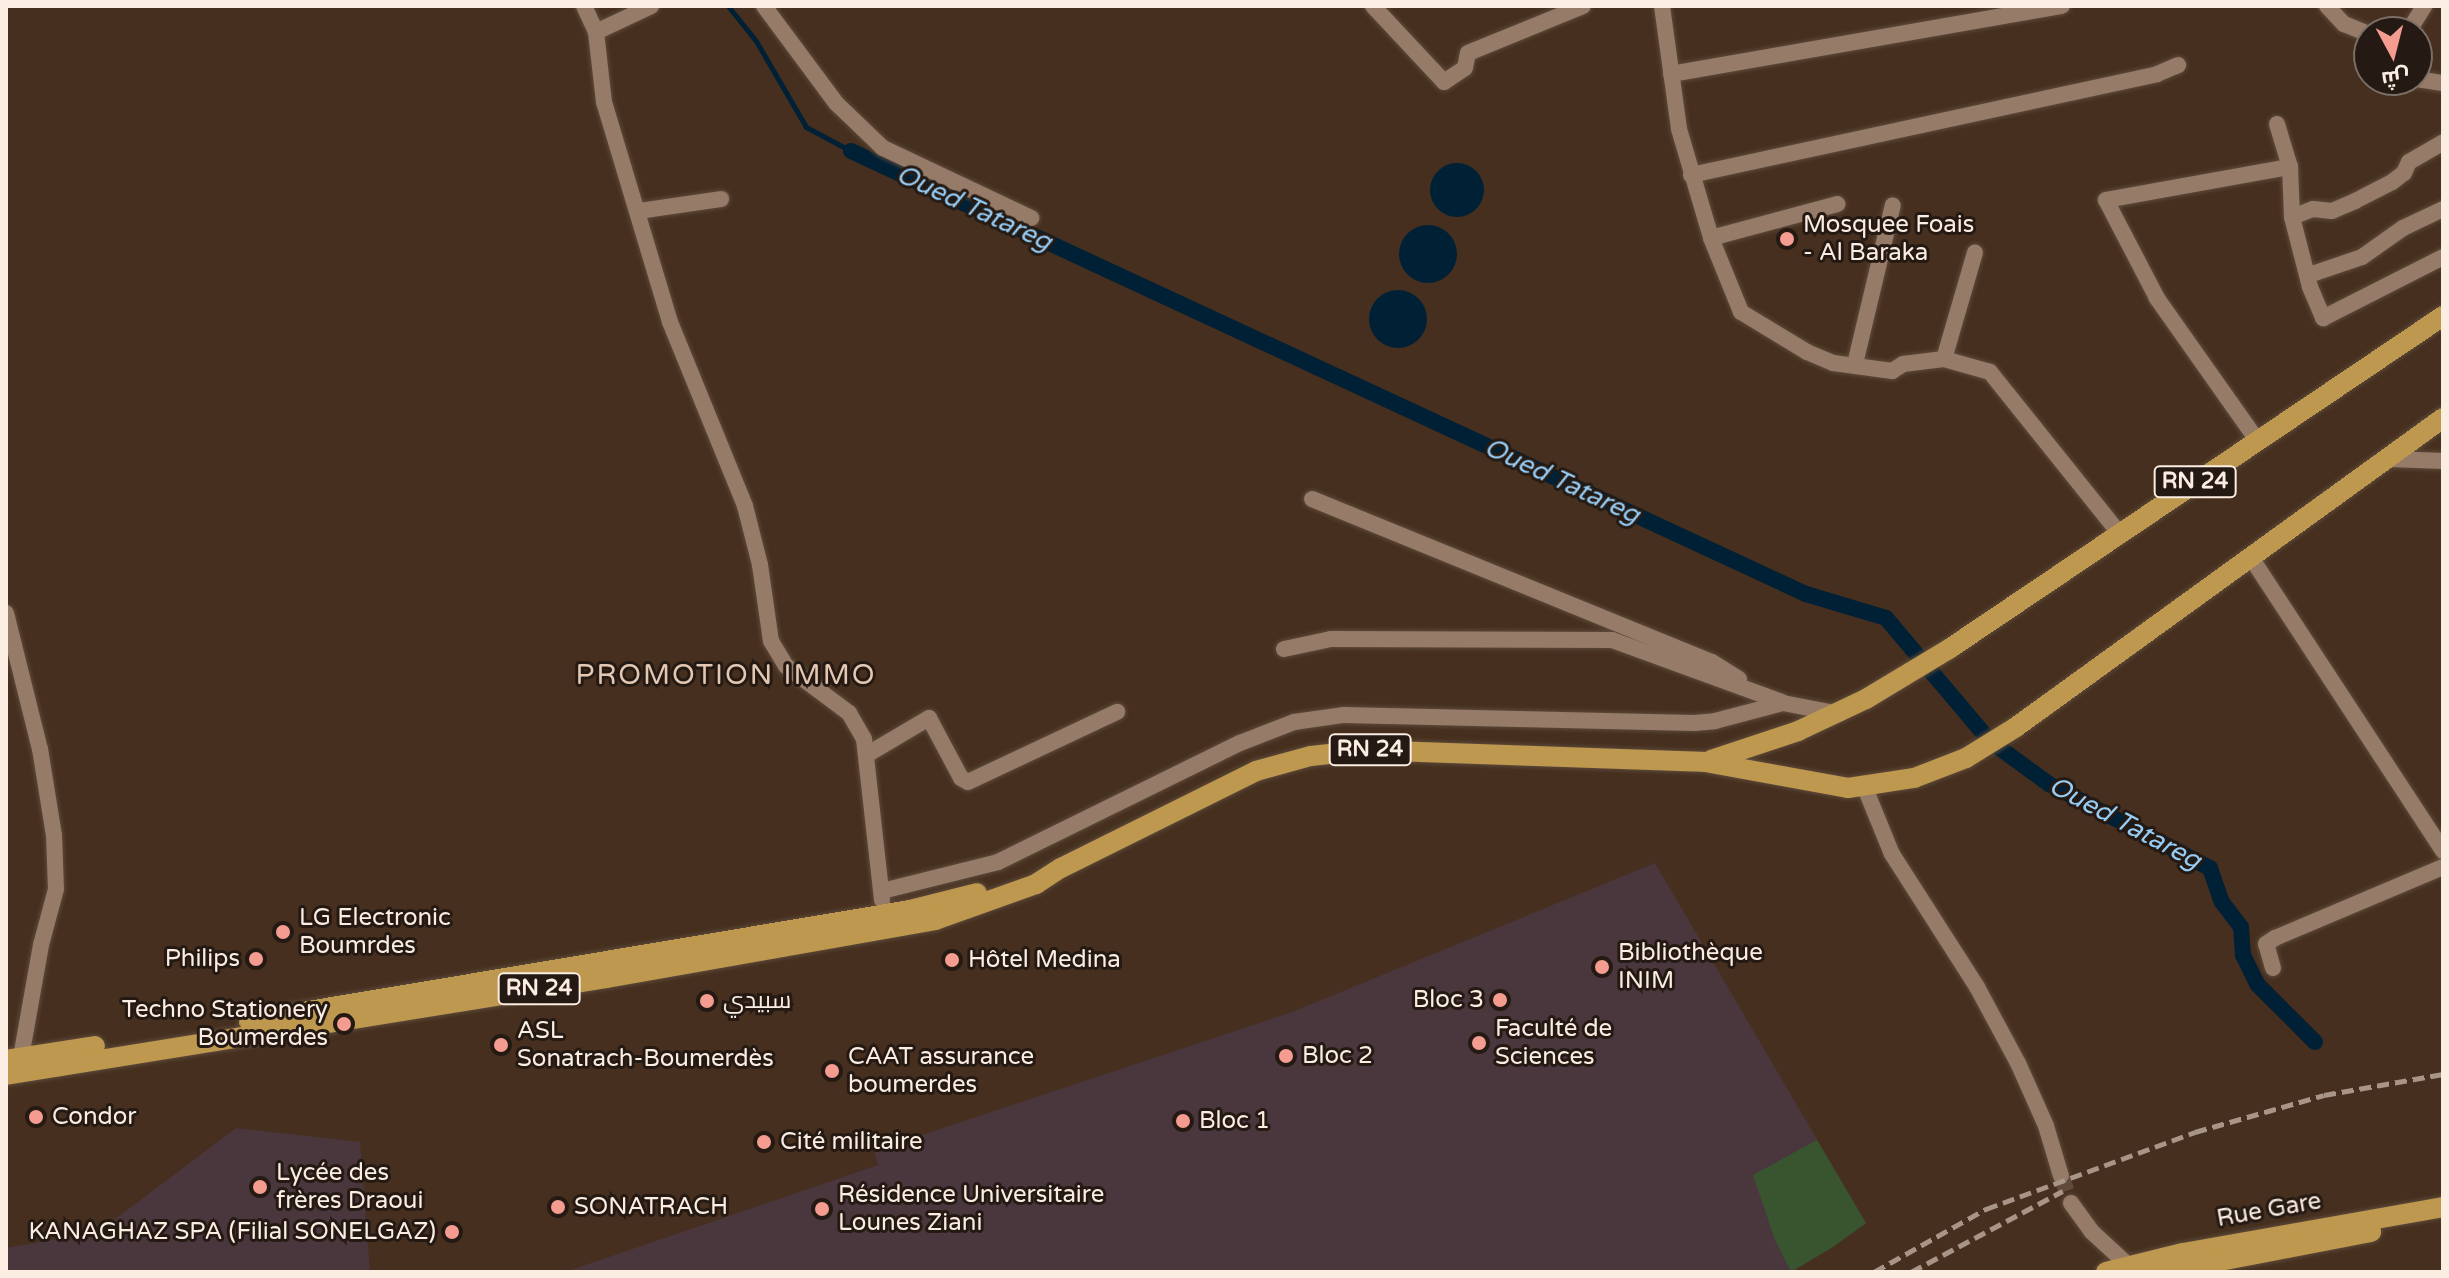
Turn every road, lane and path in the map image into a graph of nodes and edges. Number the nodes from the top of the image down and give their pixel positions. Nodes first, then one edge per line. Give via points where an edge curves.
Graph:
1 (584, 6) edge
2 (651, 6) edge
3 (764, 6) edge
4 (1373, 6) edge
5 (1583, 6) edge
6 (1662, 6) edge
7 (2062, 6) edge
8 (2327, 6) edge
9 (2353, 28) edge
10 (596, 32) junction
11 (2178, 65) dead end
12 (1671, 74) junction
13 (2277, 124) dead end
14 (2443, 142) edge
15 (2290, 167) junction
16 (1691, 175) junction
17 (721, 199) dead end
18 (1838, 204) dead end
19 (1893, 205) dead end
20 (2443, 209) edge
21 (639, 211) junction
22 (2292, 217) junction
23 (1031, 218) dead end
24 (1711, 238) junction
25 (1975, 252) dead end
26 (2443, 257) edge
27 (2309, 275) junction
28 (2443, 316) edge
29 (1944, 359) junction
30 (1855, 364) junction
31 (2443, 418) edge
32 (2257, 440) junction
33 (2390, 459) junction
34 (2443, 461) edge
35 (1312, 499) dead end
36 (2119, 533) junction
37 (2252, 559) junction
38 (6, 613) edge
39 (1284, 649) dead end
40 (1752, 691) junction
41 (1783, 703) junction
42 (1117, 712) dead end
43 (1839, 714) junction
44 (868, 754) junction
45 (1705, 762) junction
46 (1865, 788) junction
47 (2443, 851) edge
48 (2443, 867) edge
49 (882, 891) junction
50 (884, 922) junction
51 (2273, 968) dead end
52 (13, 1059) edge
53 (6, 1075) edge
54 (2061, 1176) tunnel mouth
55 (2071, 1203) tunnel mouth
56 (2443, 1207) edge
57 (2443, 1218) edge
58 (2187, 1260) junction
59 (2114, 1270) edge
60 (2166, 1272) edge

1 - 10 street
2 - 10 street
3 - 23 street via 836,103 883,148
4 - 5 street via 1444,82 1465,68 1468,53
6 - 12 street
7 - 12 street
8 - 9 street
10 - 21 street via 604,102
11 - 16 street via 2126,81
12 - 16 street
13 - 15 street
14 - 22 street via 2409,162 2392,182 2355,201 2332,211 2313,209
15 - 22 street
15 - 32 street via 2106,200 2157,298
16 - 24 street
17 - 21 street
18 - 24 street
19 - 30 street
20 - 27 street via 2403,228 2362,257
21 - 44 street via 670,322 745,506 771,641 786,666 849,713
22 - 27 street
24 - 30 street via 1741,312 1807,352 1833,363
25 - 29 street
26 - 27 street via 2323,318
28 - 32 main road, RN 24
29 - 30 street via 1903,364 1892,371
29 - 36 street via 1990,372
31 - 33 main road, RN 24
32 - 36 main road, RN 24
33 - 34 street
33 - 37 main road, RN 24
35 - 40 street via 1712,662
36 - 43 main road, RN 24 via 1949,649
37 - 46 main road, RN 24 via 1966,758 1914,778
37 - 47 street
38 - 52 street via 40,749 54,835 56,889
39 - 40 street via 1331,639 1612,640
40 - 41 street
41 - 43 street
41 - 49 street via 1694,723 1343,715 1294,722 1240,743 998,862
42 - 44 street via 968,782 929,718
43 - 45 main road, RN 24
44 - 49 street
45 - 46 main road, RN 24 via 1826,786
45 - 50 main road, RN 24 via 1366,750 1311,756 1234,781 1061,868 1033,872
46 - 54 street via 1892,854 1977,987 2018,1063
48 - 51 street via 2275,938 2266,944
49 - 50 street
50 - 52 main road, RN 24
50 - 53 main road, RN 24
55 - 59 street
56 - 58 main road, Rue Gare
57 - 58 main road, Rue Gare
58 - 59 main road, Rue Gare
58 - 60 main road, Rue Gare

